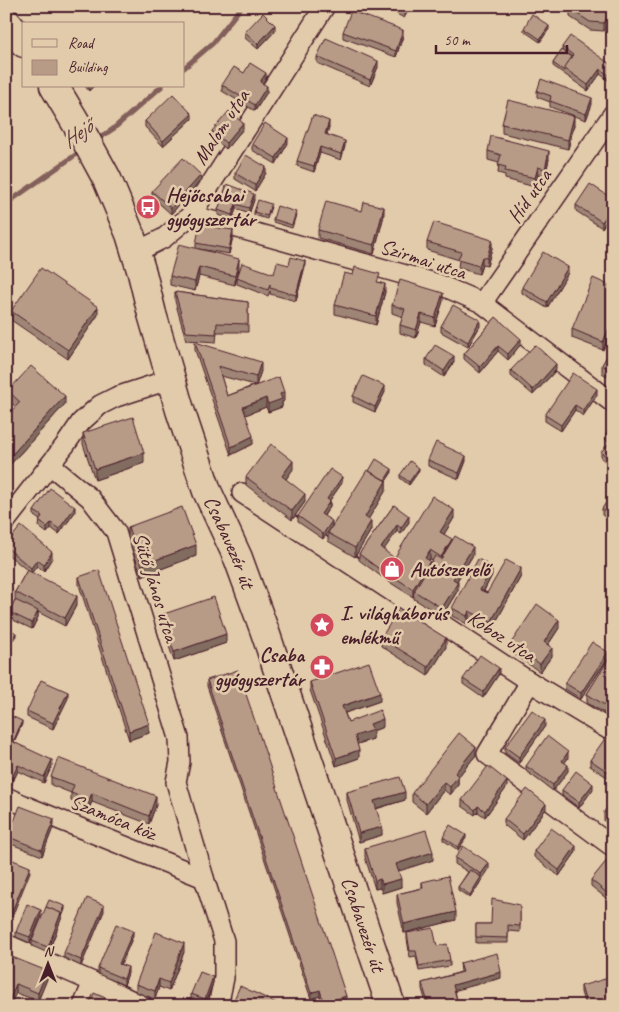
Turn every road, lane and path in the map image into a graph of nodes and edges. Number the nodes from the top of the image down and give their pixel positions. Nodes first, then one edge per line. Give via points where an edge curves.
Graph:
1 (325, 6) edge
2 (6, 22) edge
3 (22, 41) edge
4 (55, 88) edge
5 (613, 114) edge
6 (191, 215) junction
7 (136, 252) junction
8 (482, 303) junction
9 (171, 379) junction
10 (613, 403) edge
11 (50, 464) junction
12 (242, 493) dead end
13 (6, 521) edge
14 (530, 682) junction
15 (172, 717) joint
16 (613, 732) edge
17 (6, 797) edge
18 (613, 847) edge
19 (204, 878) junction
20 (6, 944) edge
21 (93, 982) junction
22 (82, 1006) edge
23 (142, 1006) edge
24 (218, 1006) edge
25 (391, 1006) edge

1 - 6 street, Malom utca
2 - 3 main road
4 - 7 main road, Csabavezér út via 107,179
5 - 8 street, Híd utca
6 - 7 street, Malom utca via 164,238
6 - 8 street, Szirmai utca via 438,284
7 - 9 main road, Csabavezér út
8 - 10 street, Szirmai utca
9 - 11 street via 100,405 81,422
9 - 25 main road, Csabavezér út via 207,491 238,558 265,632
11 - 13 street
11 - 15 street, Sütő János utca via 90,498 116,532
12 - 14 street, Koboz utca
14 - 16 street, Koboz utca
14 - 18 street via 487,754
15 - 19 street, Szamóca köz via 180,738 176,782
17 - 19 street, Szamóca köz
19 - 24 street, Szamóca köz via 224,942 224,978
20 - 21 street
21 - 22 street
21 - 23 street

